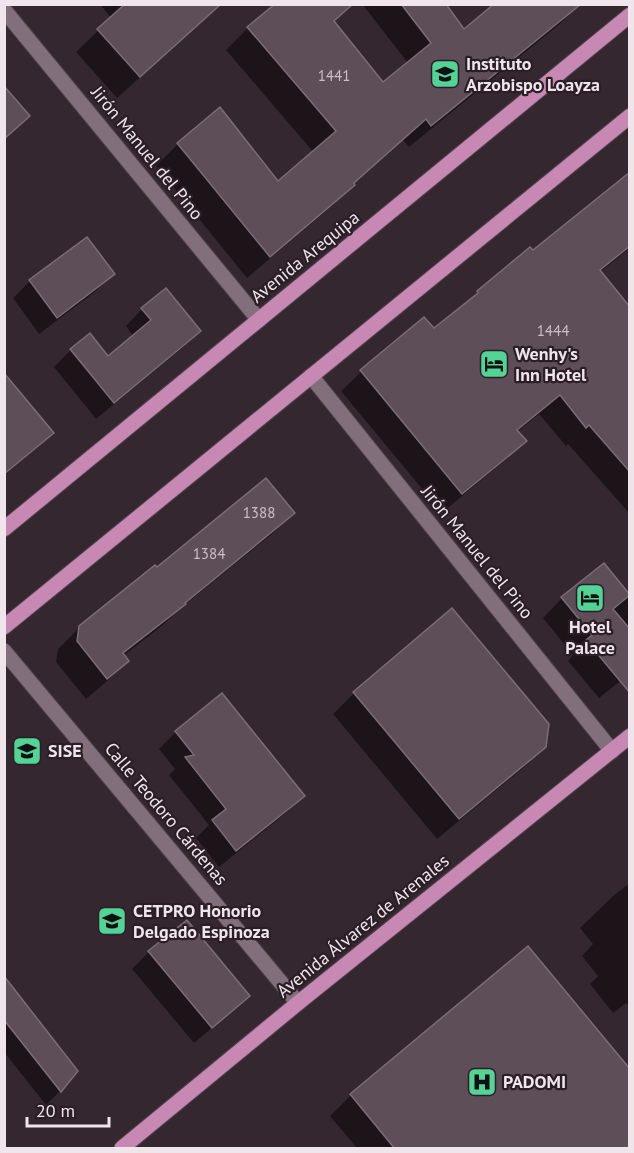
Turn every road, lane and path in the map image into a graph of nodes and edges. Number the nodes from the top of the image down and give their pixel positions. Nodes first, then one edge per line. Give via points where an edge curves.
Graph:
1 (4, 10) edge
2 (630, 15) edge
3 (630, 116) edge
4 (259, 320) junction
5 (311, 376) junction
6 (4, 529) edge
7 (4, 627) edge
8 (4, 651) edge
9 (630, 736) edge
10 (612, 751) junction
11 (298, 1003) junction
12 (122, 1149) edge

1 - 4 street, Jirón Manuel del Pino
2 - 4 main road, Avenida Arequipa
3 - 5 main road
4 - 6 main road, Avenida Arequipa
5 - 7 main road
5 - 10 street, Jirón Manuel del Pino
8 - 11 street, Calle Teodoro Cárdenas
9 - 10 main road, Avenida Álvarez de Arenales
10 - 11 main road, Avenida Álvarez de Arenales
11 - 12 main road, Avenida Álvarez de Arenales

